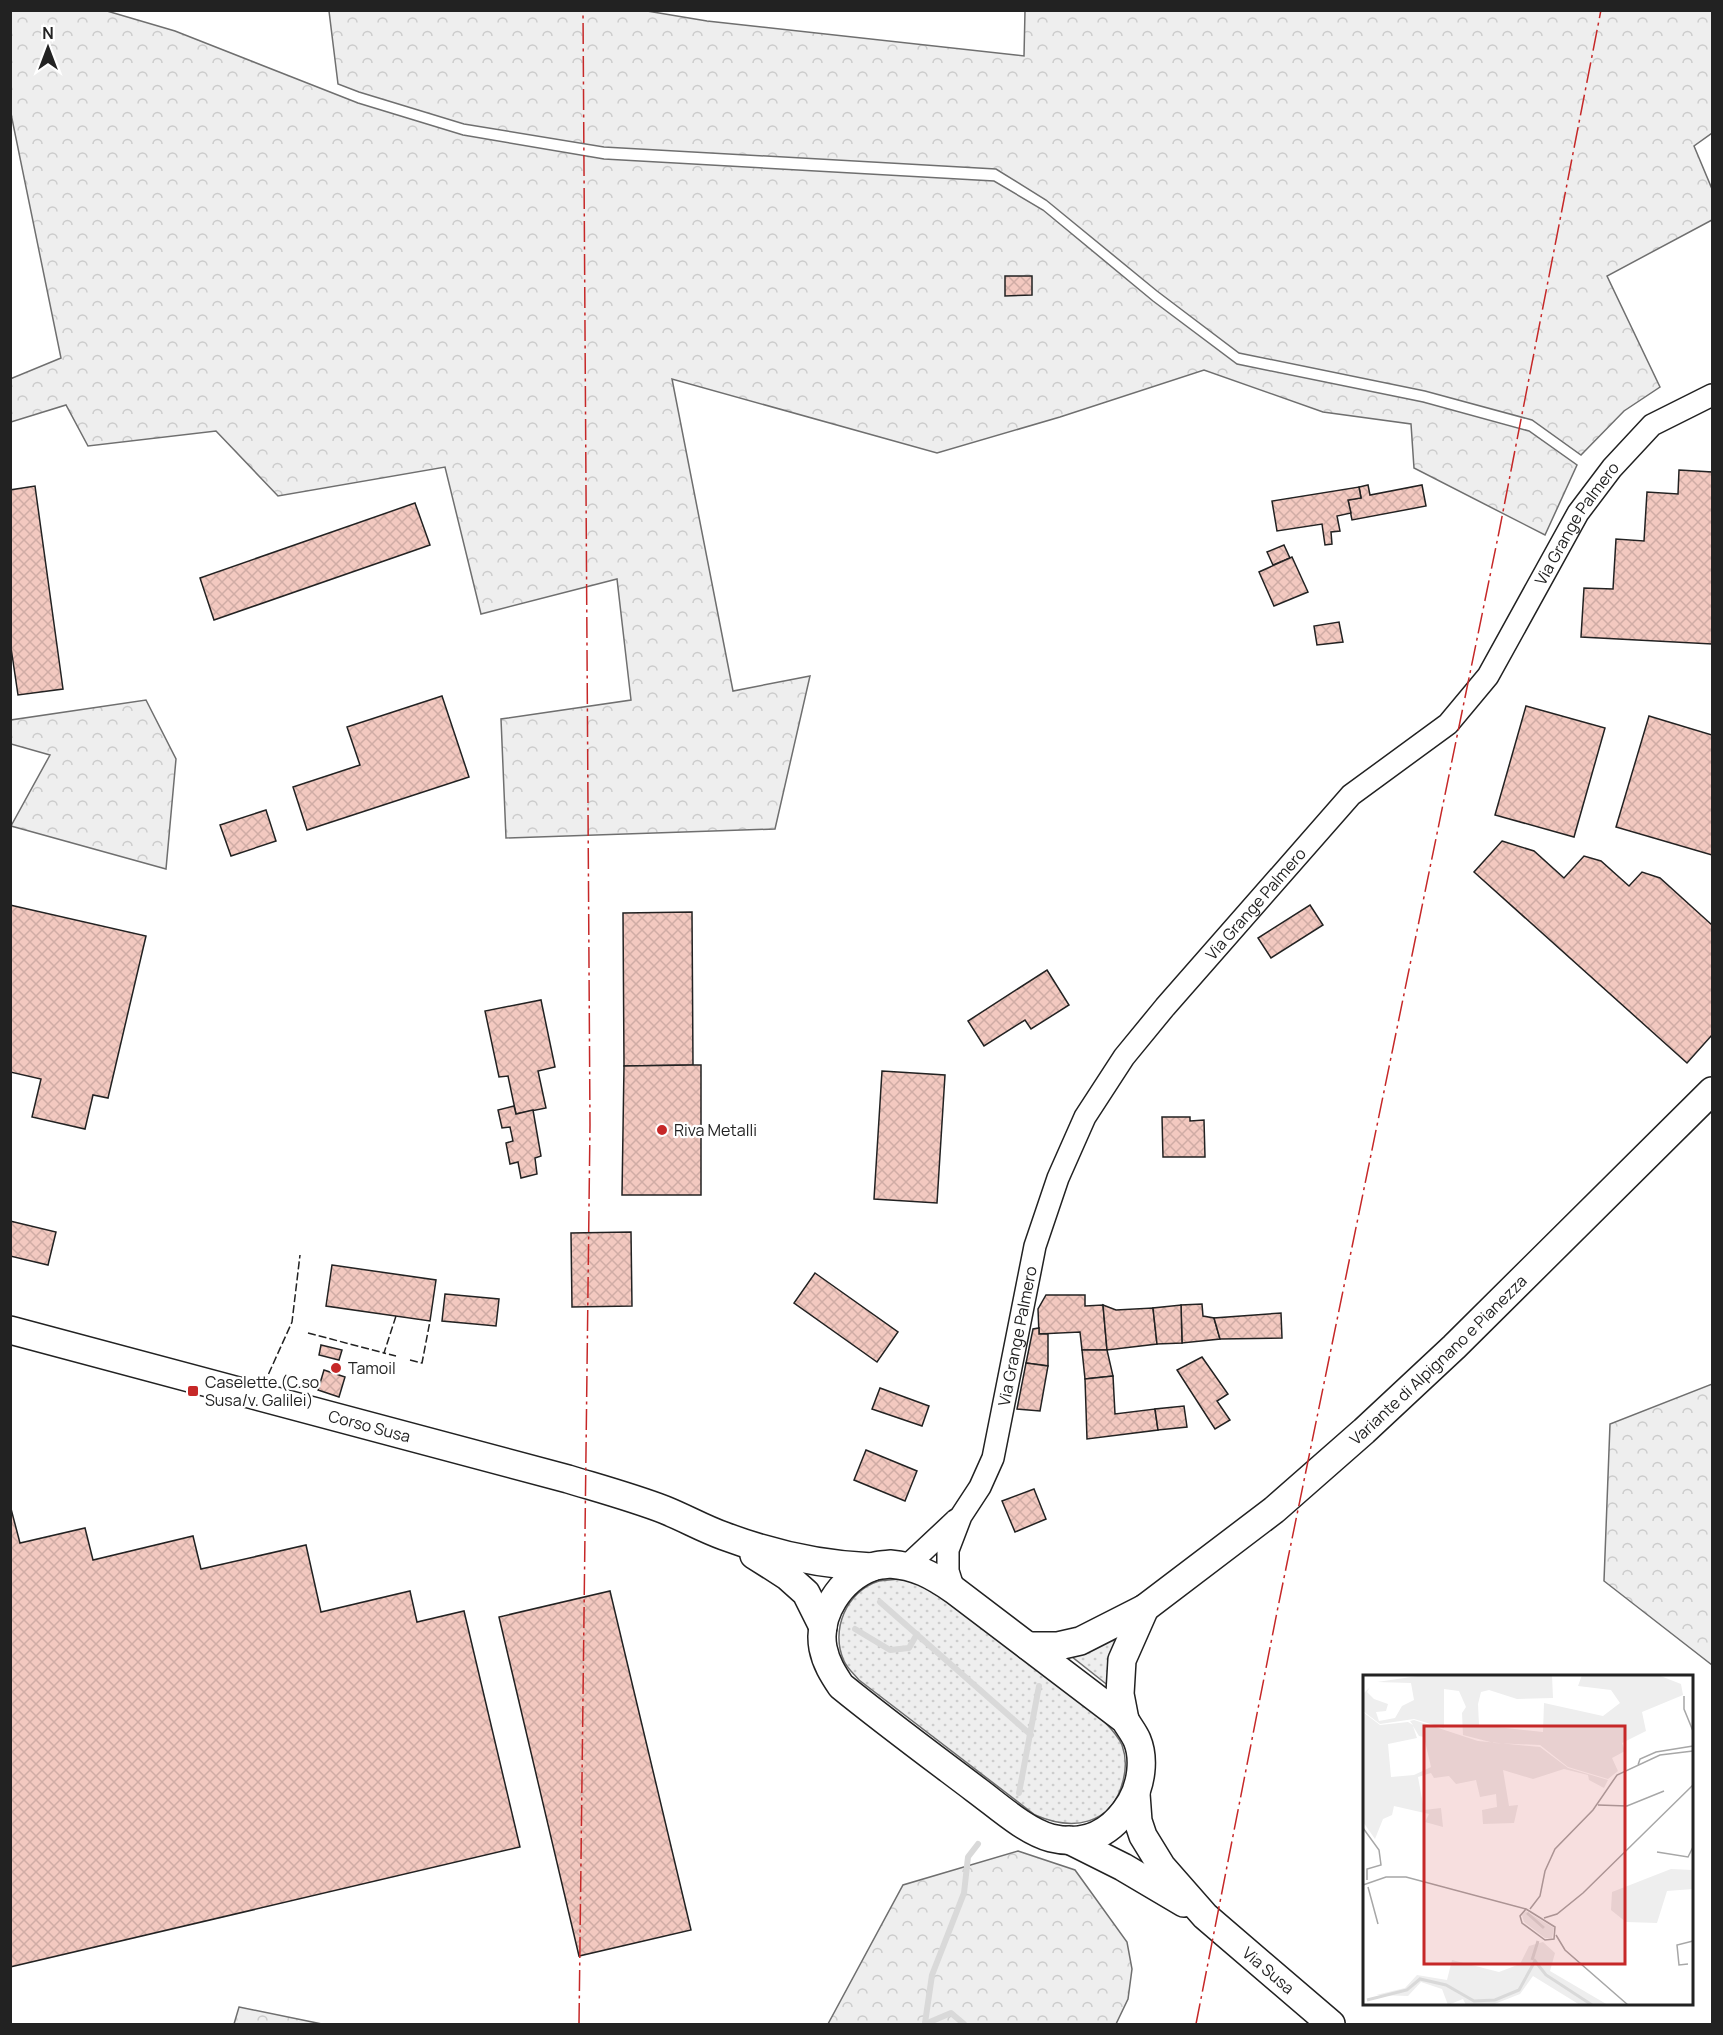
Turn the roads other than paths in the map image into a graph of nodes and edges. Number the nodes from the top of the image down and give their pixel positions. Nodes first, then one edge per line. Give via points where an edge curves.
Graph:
1 (1713, 395) edge
2 (1713, 1091) edge
3 (10, 1330) edge
4 (961, 1515) junction
5 (725, 1537) junction
6 (908, 1565) junction
7 (872, 1567) junction
8 (954, 1590) junction
9 (1145, 1608) junction
10 (823, 1627) junction
11 (1028, 1646) junction
12 (1125, 1720) junction
13 (1136, 1794) junction
14 (1069, 1840) junction
15 (1205, 1916) junction
16 (1331, 2025) edge

1 - 4 street, Via Grange Palmero via 1652,425 1612,468 1578,513 1488,676 1448,724 1351,795 1124,1057 1085,1117 1058,1178 1035,1246 993,1458
2 - 9 main road, Variante di Alpignano e Pianezza via 1364,1431 1274,1510
3 - 5 main road, Corso Susa via 568,1479 632,1498
4 - 6 street, Via Grange Palmero
4 - 8 street, Via Grange Palmero via 948,1550 948,1571
5 - 7 main road, Corso Susa via 804,1560
5 - 10 main road, Corso Susa via 787,1576 806,1593
6 - 7 main road, Corso Susa
6 - 8 main road
7 - 10 main road via 856,1576 829,1604
8 - 11 main road
9 - 11 main road, Variante di Alpignano e Pianezza via 1080,1641
9 - 12 main road, Variante di Alpignano e Pianezza via 1122,1660 1120,1694
10 - 14 main road via 828,1665 841,1686 1038,1834
11 - 12 main road
12 - 13 main road via 1137,1740 1141,1757
13 - 14 main road via 1124,1815 1108,1830 1085,1839
13 - 15 main road, Via Susa via 1138,1821 1150,1850
14 - 15 main road, Via Susa
15 - 16 main road, Via Susa

